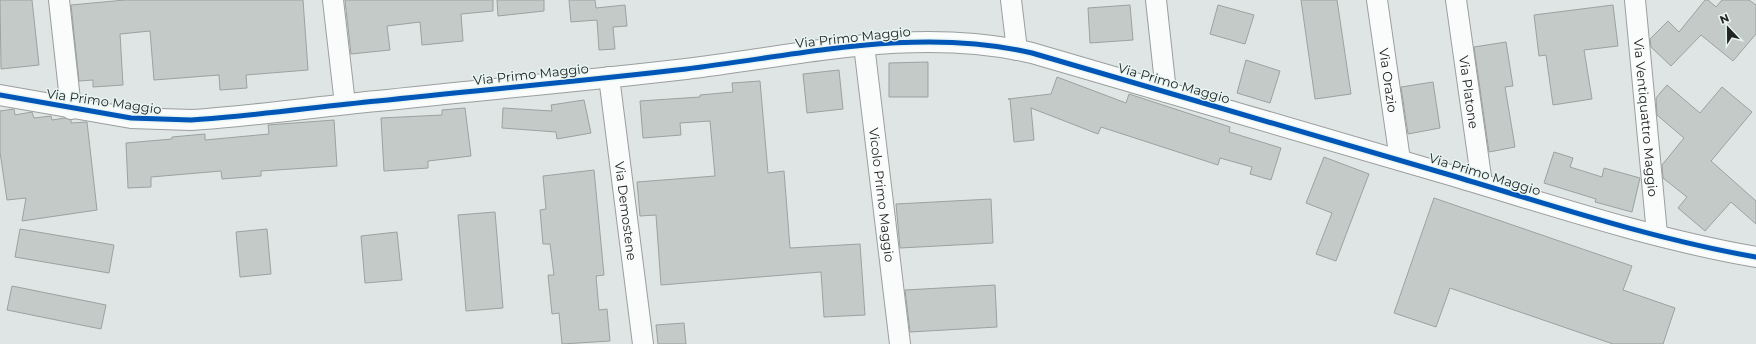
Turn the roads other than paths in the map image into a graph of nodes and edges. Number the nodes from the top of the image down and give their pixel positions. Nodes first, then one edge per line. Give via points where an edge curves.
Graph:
1 (59, 0) edge
2 (333, 0) edge
3 (1011, 0) edge
4 (1156, 0) edge
5 (1377, 0) edge
6 (1456, 0) edge
7 (1635, 0) edge
8 (864, 45) junction
9 (1017, 50) junction
10 (608, 77) junction
11 (1166, 92) junction
12 (0, 95) edge
13 (345, 104) junction
14 (71, 109) junction
15 (1400, 160) junction
16 (1482, 184) junction
17 (1658, 234) junction
18 (1756, 257) edge
19 (643, 344) edge
20 (900, 344) edge

1 - 14 street
2 - 13 street
3 - 9 street
4 - 11 street
5 - 15 street, Via Orazio
6 - 16 street, Via Platone
7 - 17 street, Via Ventiquattro Maggio
8 - 9 street, Via Primo Maggio via 936,41
8 - 10 street, Via Primo Maggio
8 - 20 street, Vicolo Primo Maggio
9 - 11 street, Via Primo Maggio
10 - 13 street, Via Primo Maggio
10 - 19 street, Via Demostene
11 - 15 street, Via Primo Maggio
12 - 14 street, Via Primo Maggio
13 - 14 street, Via Primo Maggio via 178,121 131,118
15 - 16 street, Via Primo Maggio
16 - 17 street, Via Primo Maggio via 1578,214
17 - 18 street, Via Primo Maggio

